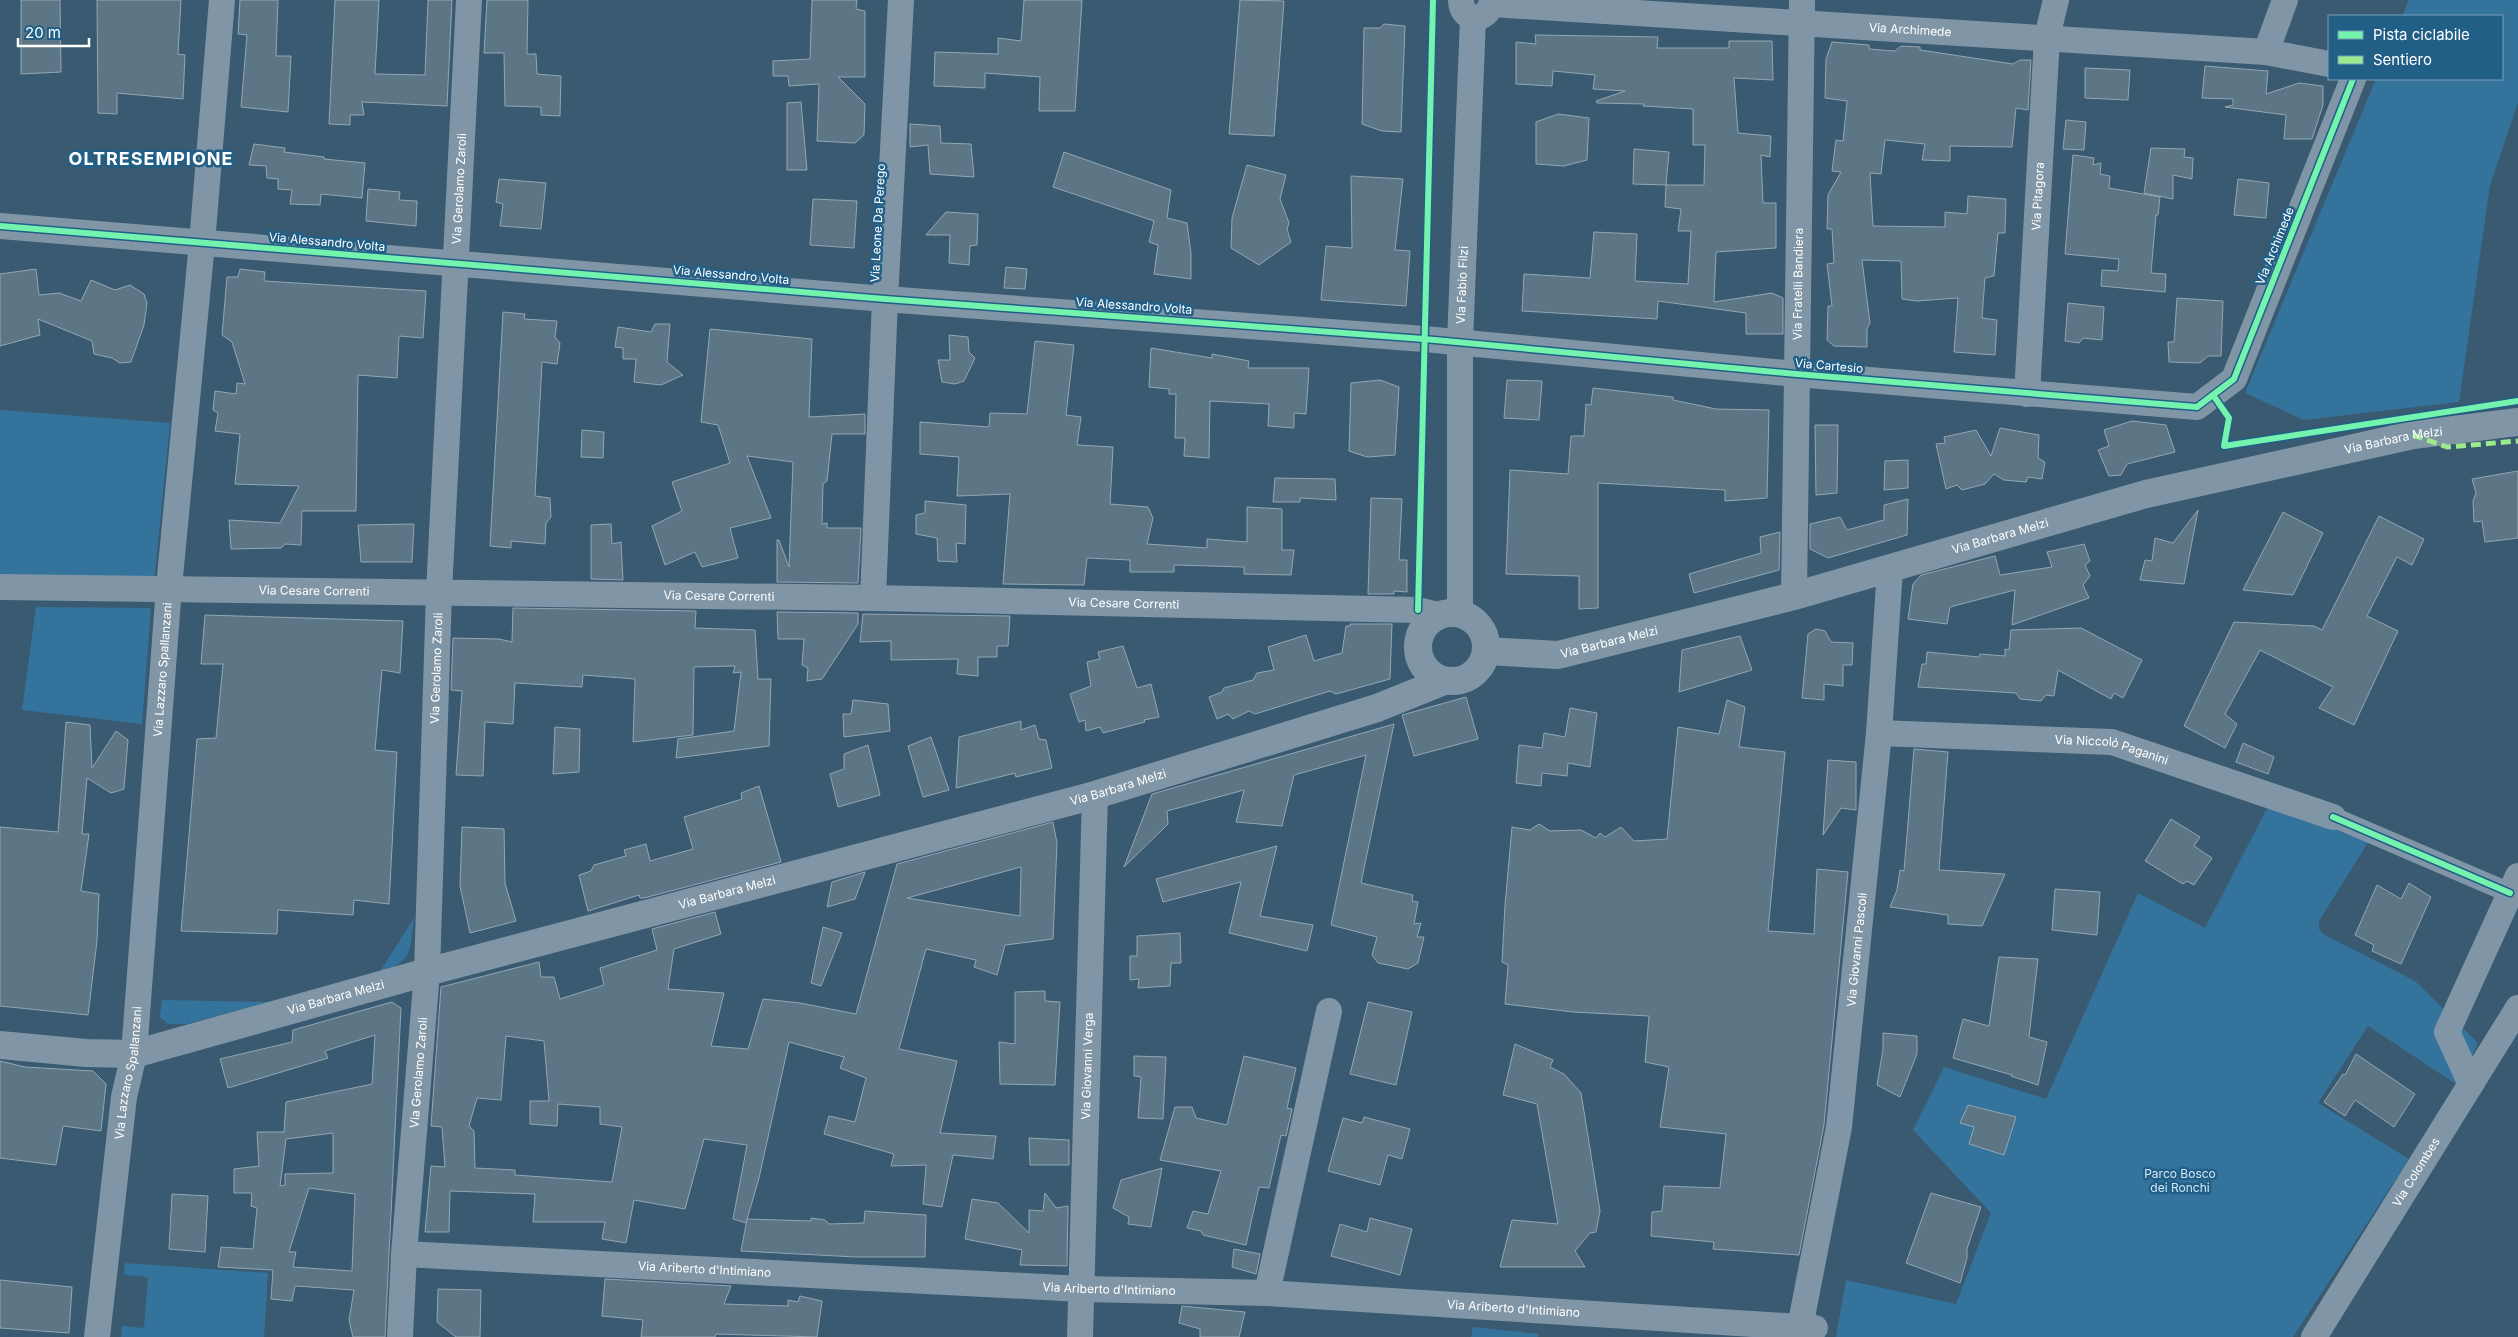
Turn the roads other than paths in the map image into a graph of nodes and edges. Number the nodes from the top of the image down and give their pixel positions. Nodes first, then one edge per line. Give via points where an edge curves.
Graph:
1 (222, 0) edge
2 (469, 0) edge
3 (901, 0) edge
4 (2056, 0) edge
5 (2285, 0) edge
6 (1479, 6) edge
7 (1802, 12) edge
8 (2047, 37) junction
9 (2266, 52) junction
10 (2328, 64) edge
11 (2353, 80) edge
12 (0, 226) edge
13 (202, 243) junction
14 (455, 264) junction
15 (884, 299) junction
16 (1460, 342) junction
17 (1796, 374) junction
18 (2027, 394) junction
19 (2197, 407) joint
20 (2518, 422) edge
21 (1890, 569) junction
22 (0, 587) edge
23 (169, 587) junction
24 (439, 592) junction
25 (1794, 596) junction
26 (873, 598) junction
27 (1449, 614) junction
28 (1417, 648) junction
29 (1486, 651) junction
30 (1444, 681) junction
31 (1377, 708) junction
32 (1879, 733) junction
33 (1095, 795) junction
34 (2333, 817) joint
35 (2514, 885) edge
36 (427, 972) junction
37 (2518, 1008) edge
38 (1329, 1012) dead end
39 (0, 1045) edge
40 (134, 1054) junction
41 (2471, 1084) junction
42 (404, 1254) junction
43 (1082, 1289) junction
44 (1267, 1293) junction
45 (1808, 1327) joint
46 (97, 1337) edge
47 (400, 1337) edge
48 (1080, 1337) edge
49 (2314, 1337) edge

1 - 13 street, Via Lazzaro Spallanzani
2 - 14 street, Via Gerolamo Zaroli
3 - 15 street, Via Leone Da Perego
4 - 8 street, Via Pitagora
5 - 9 street
6 - 7 street, Via Archimede
6 - 16 street, Via Fabio Filzi
7 - 8 street, Via Archimede
7 - 17 street, Via Fratelli Bandiera
8 - 9 street, Via Archimede
8 - 18 street, Via Pitagora
9 - 10 street, Via Archimede
11 - 19 street, Via Archimede via 2234,379
12 - 13 street, Via Alessandro Volta
13 - 14 street, Via Alessandro Volta
13 - 23 street, Via Lazzaro Spallanzani
14 - 15 street, Via Alessandro Volta
14 - 24 street, Via Gerolamo Zaroli
15 - 16 street, Via Alessandro Volta
15 - 26 street, Via Leone Da Perego
16 - 17 street, Via Cartesio
16 - 27 street, Via Fabio Filzi
17 - 18 street, Via Cartesio
17 - 25 street, Via Fratelli Bandiera
18 - 19 street, Via Cartesio
20 - 21 street, Via Barbara Melzi via 2413,435 2146,494
21 - 25 street, Via Barbara Melzi
21 - 32 street, Via Giovanni Pascoli
22 - 23 street, Via Cesare Correnti
23 - 24 street, Via Cesare Correnti
23 - 40 street, Via Lazzaro Spallanzani
24 - 26 street, Via Cesare Correnti
24 - 36 street, Via Gerolamo Zaroli
25 - 29 street, Via Barbara Melzi via 1558,655
26 - 27 street, Via Cesare Correnti via 1418,610
27 - 28 street via 1422,629
27 - 29 street via 1477,623 1484,636
28 - 30 street via 1426,669
28 - 31 street via 1407,678
29 - 30 street, Via Barbara Melzi via 1478,669 1470,676 1458,681
30 - 31 street, Via Barbara Melzi
31 - 33 street, Via Barbara Melzi
32 - 34 street, Via Niccolò Paganini via 2112,742
32 - 45 street, Via Giovanni Pascoli via 1839,1128
33 - 36 street, Via Barbara Melzi
33 - 43 street, Via Giovanni Verga
34 - 35 street
35 - 41 street via 2447,1032
36 - 40 street, Via Barbara Melzi
36 - 42 street, Via Gerolamo Zaroli
37 - 41 street, Via Colombes
38 - 44 street
39 - 40 street, Via Barbara Melzi
40 - 46 street, Via Lazzaro Spallanzani via 124,1097
41 - 49 street, Via Colombes
42 - 43 street, Via Ariberto d'Intimiano
42 - 47 street, Via Gerolamo Zaroli
43 - 44 street, Via Ariberto d'Intimiano
43 - 48 street, Via Giovanni Verga
44 - 45 street, Via Ariberto d'Intimiano

